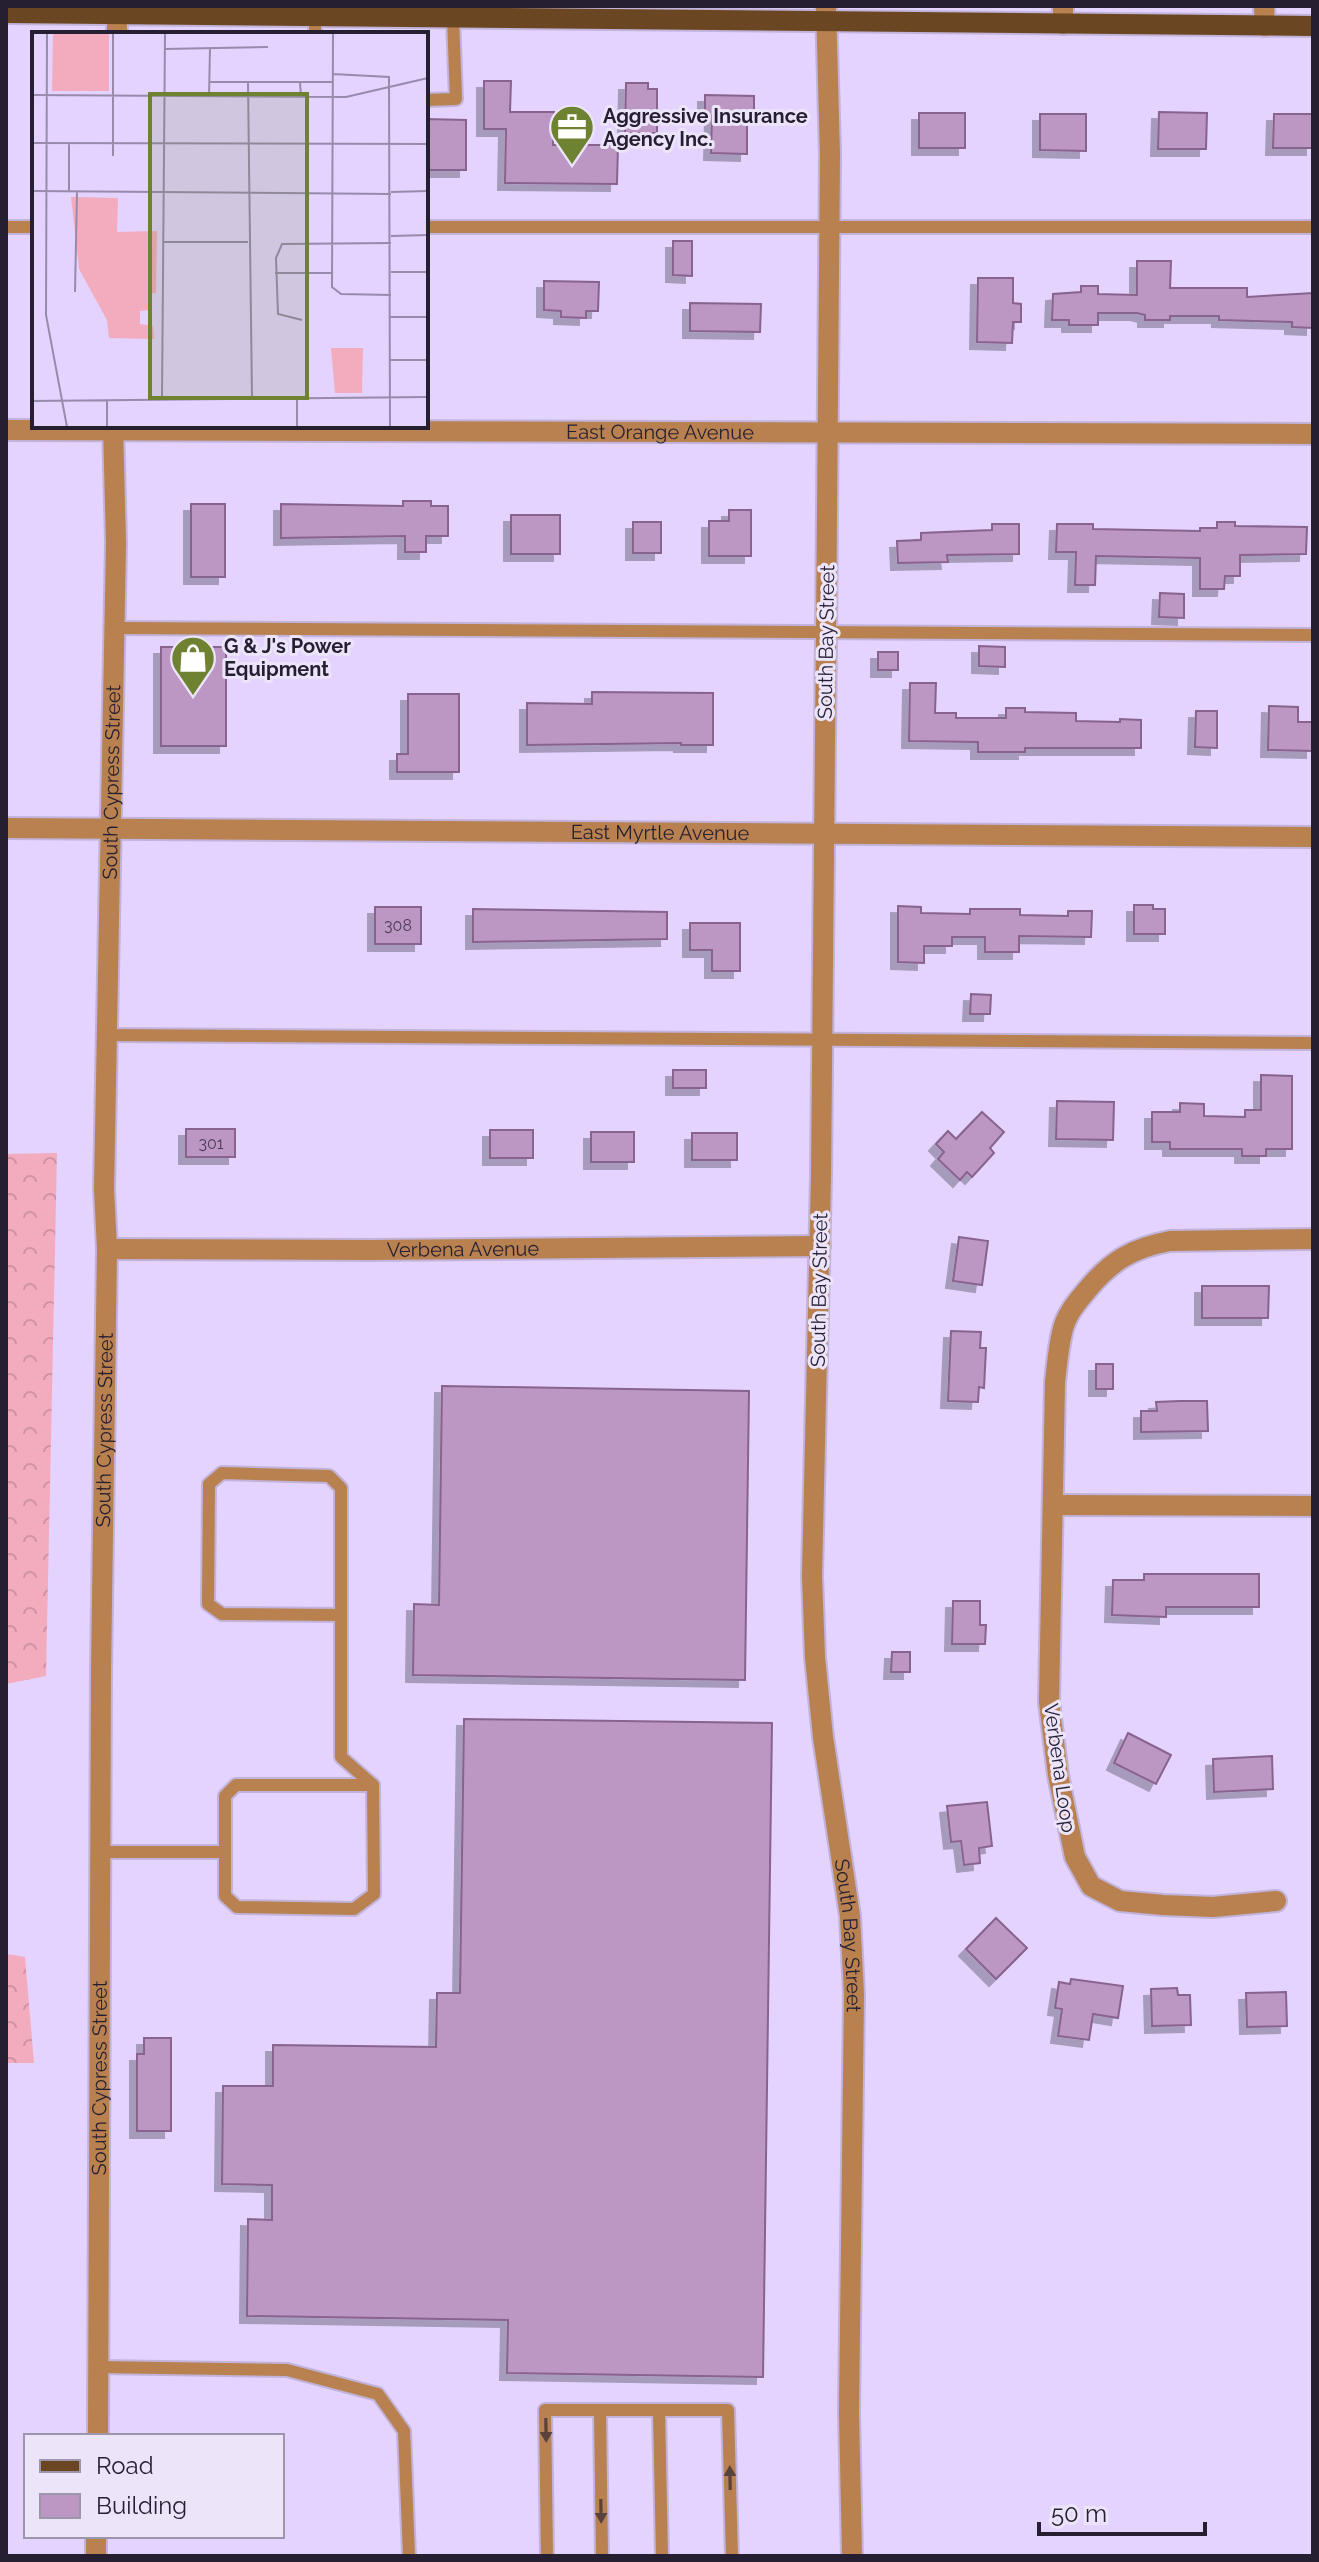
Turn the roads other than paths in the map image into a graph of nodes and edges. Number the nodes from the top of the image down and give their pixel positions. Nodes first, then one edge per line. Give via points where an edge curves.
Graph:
1 (385, 12) edge
2 (496, 12) edge
3 (6, 13) edge
4 (826, 14) edge
5 (1063, 15) edge
6 (1265, 16) edge
7 (117, 18) edge
8 (453, 18) junction
9 (315, 25) edge
10 (1313, 26) edge
11 (428, 100) edge
12 (6, 227) edge
13 (32, 227) edge
14 (428, 227) edge
15 (829, 227) junction
16 (1313, 227) edge
17 (113, 428) edge
18 (6, 430) edge
19 (827, 434) junction
20 (1313, 434) edge
21 (115, 628) junction
22 (826, 632) junction
23 (1313, 635) edge
24 (6, 828) edge
25 (112, 829) junction
26 (823, 834) junction
27 (1313, 837) edge
28 (107, 1035) junction
29 (821, 1040) junction
30 (1313, 1043) edge
31 (1313, 1239) edge
32 (820, 1246) junction
33 (107, 1249) junction
34 (1053, 1505) junction
35 (1313, 1506) edge
36 (341, 1615) junction
37 (341, 1757) junction
38 (341, 1785) junction
39 (373, 1785) junction
40 (100, 1852) junction
41 (225, 1852) junction
42 (1276, 1901) dead end
43 (99, 2367) junction
44 (600, 2410) junction
45 (659, 2410) junction
46 (98, 2434) edge
47 (409, 2556) edge
48 (547, 2556) edge
49 (602, 2556) edge
50 (662, 2556) edge
51 (732, 2556) edge
52 (852, 2556) edge

1 - 8 main road
1 - 9 main road
2 - 4 main road
2 - 8 main road
3 - 7 main road
4 - 5 main road
4 - 15 street, South Bay Street
5 - 6 main road
6 - 10 main road
7 - 9 main road
8 - 11 lane via 456,99
12 - 13 lane
14 - 15 lane
15 - 16 lane
15 - 19 street, South Bay Street
17 - 18 street, East Orange Avenue
17 - 19 street, East Orange Avenue
17 - 21 street, South Cypress Street
19 - 20 street, East Orange Avenue
19 - 22 street, South Bay Street
21 - 22 lane
21 - 25 street, South Cypress Street
22 - 23 lane
22 - 26 street, South Bay Street
24 - 25 street, East Myrtle Avenue
25 - 26 street, East Myrtle Avenue
25 - 28 street, South Cypress Street
26 - 27 street, East Myrtle Avenue
26 - 29 street, South Bay Street
28 - 29 lane
28 - 33 street, South Cypress Street
29 - 30 lane
29 - 32 street, South Bay Street
31 - 34 street, Verbena Loop via 1170,1241 1147,1245 1105,1268 1073,1307 1062,1330 1055,1382
32 - 33 street, Verbena Avenue
32 - 52 street, South Bay Street via 812,1522 815,1657 850,1916 854,1994
33 - 40 street, South Cypress Street
34 - 35 street
34 - 42 street, Verbena Loop via 1049,1702 1075,1857 1091,1886 1120,1901 1163,1905
36 - 36 lane via 341,1488 329,1476 222,1473 209,1484 208,1604 222,1614
36 - 37 lane
37 - 38 lane
37 - 39 lane
38 - 39 lane
38 - 41 lane via 236,1785 225,1796
39 - 41 lane via 374,1894 354,1909 237,1907 225,1896
40 - 41 lane
40 - 43 street, South Cypress Street
43 - 46 street, South Cypress Street
43 - 47 lane via 287,2370 378,2394 404,2431
44 - 45 lane
44 -> 48 lane via 545,2410
44 -> 49 lane
45 - 50 lane
51 -> 45 lane via 728,2410

